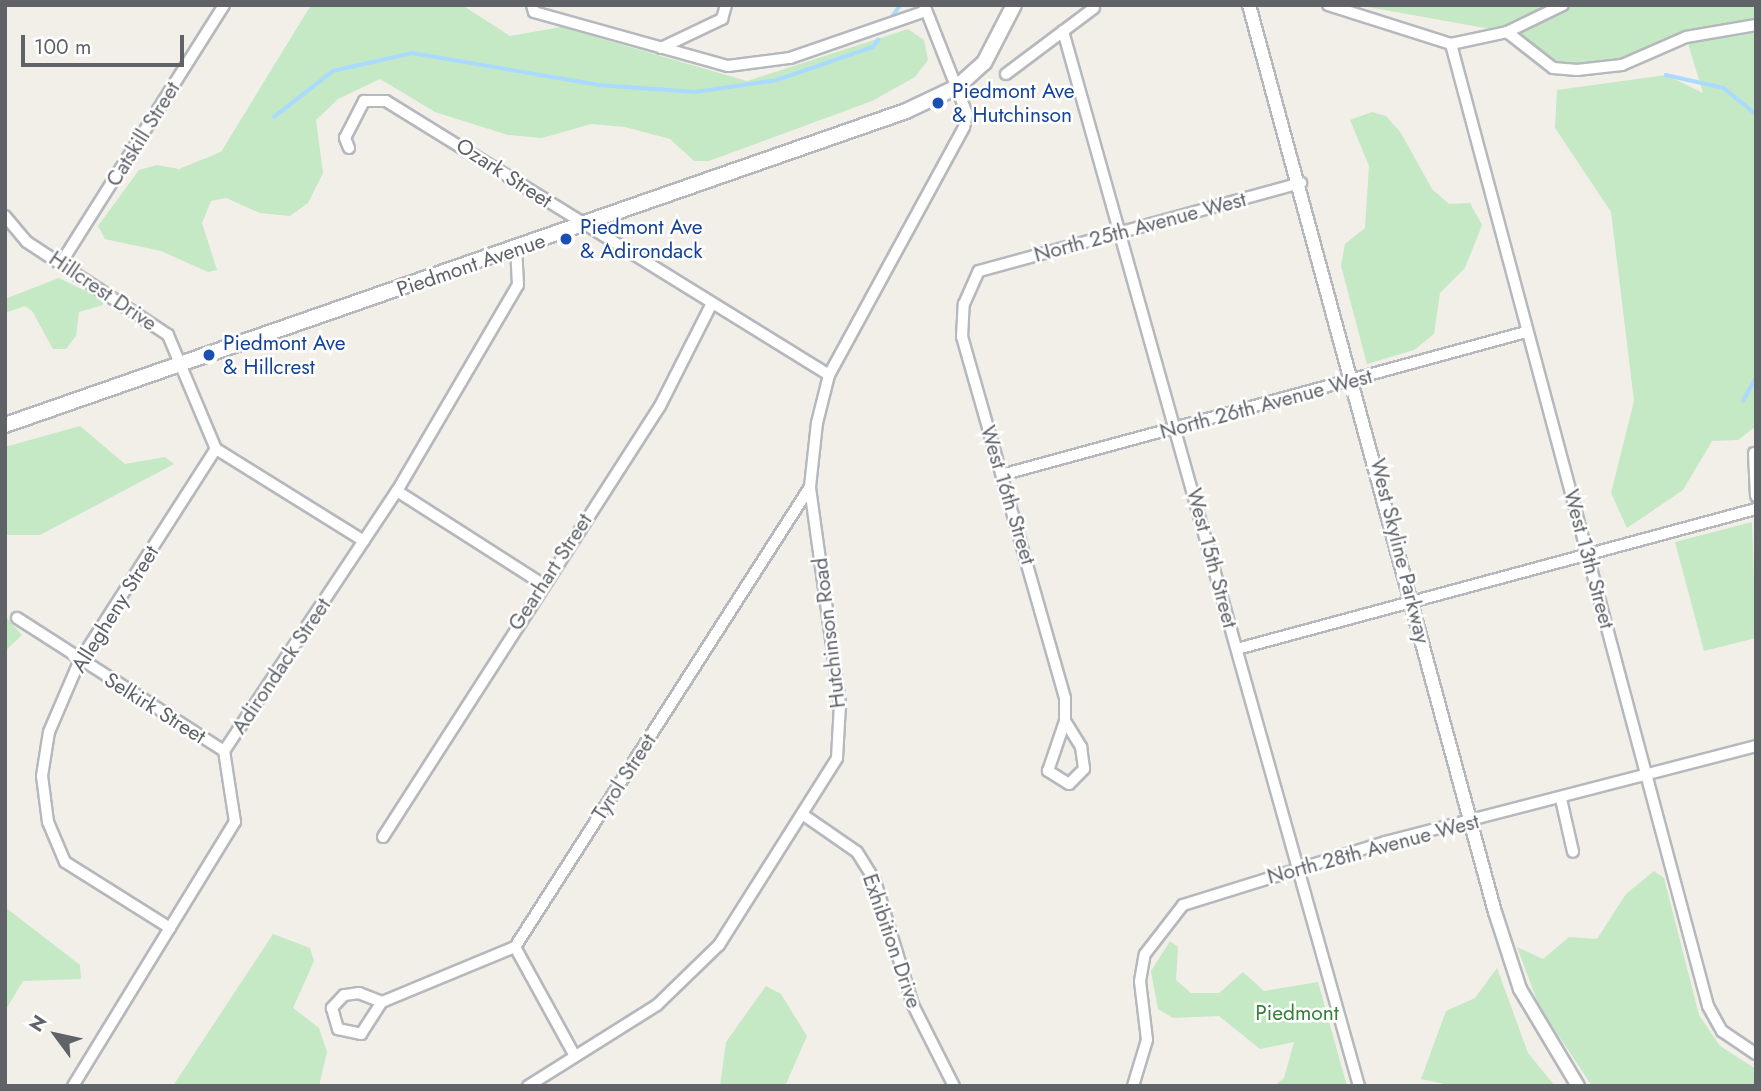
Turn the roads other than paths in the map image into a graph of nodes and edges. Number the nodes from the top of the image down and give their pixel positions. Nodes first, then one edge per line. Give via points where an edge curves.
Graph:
1 (224, 5) edge
2 (532, 5) edge
3 (726, 5) edge
4 (1014, 5) edge
5 (1249, 5) edge
6 (1328, 5) edge
7 (1563, 5) edge
8 (925, 8) edge
9 (1094, 8) dead end
10 (1756, 25) edge
11 (1063, 30) junction
12 (1507, 32) junction
13 (1451, 44) junction
14 (661, 48) junction
15 (1006, 74) dead end
16 (957, 87) junction
17 (349, 148) dead end
18 (1301, 183) junction
19 (5, 216) edge
20 (586, 226) junction
21 (1125, 233) junction
22 (516, 250) junction
23 (61, 263) junction
24 (979, 271) joint
25 (711, 305) junction
26 (1526, 332) junction
27 (180, 364) junction
28 (829, 375) junction
29 (1356, 381) junction
30 (5, 425) edge
31 (1177, 427) junction
32 (216, 449) junction
33 (1754, 453) dead end
34 (1005, 474) junction
35 (810, 487) junction
36 (397, 491) junction
37 (1756, 496) edge
38 (1756, 509) edge
39 (365, 541) junction
40 (1587, 553) junction
41 (541, 583) junction
42 (1412, 599) junction
43 (17, 618) dead end
44 (1237, 649) junction
45 (79, 662) junction
46 (1065, 721) junction
47 (1756, 746) edge
48 (224, 751) junction
49 (1648, 776) junction
50 (1560, 799) junction
51 (805, 816) junction
52 (1470, 822) junction
53 (383, 837) dead end
54 (1573, 852) dead end
55 (1297, 867) junction
56 (170, 928) junction
57 (515, 947) junction
58 (383, 1002) junction
59 (1756, 1054) edge
60 (575, 1056) junction
61 (73, 1086) edge
62 (528, 1086) edge
63 (954, 1086) edge
64 (1133, 1086) edge
65 (1359, 1086) edge
66 (1578, 1086) edge

1 - 23 street, Catskill Street
2 - 14 street via 534,12
3 - 14 street via 722,19
4 - 16 main road, Piedmont Avenue via 998,43
5 - 18 street, West Skyline Parkway
6 - 13 street
7 - 12 street
8 - 14 street via 778,59 728,66
8 - 16 street, Hutchinson Road
9 - 11 street
10 - 12 street via 1686,37 1622,65 1577,70 1553,68
11 - 15 street
11 - 21 street, West 15th Street
12 - 13 street
13 - 26 street, West 13th Street
16 - 20 main road, Piedmont Avenue
16 - 28 street, Hutchinson Road via 967,114 964,127
17 - 20 street, Ozark Street via 345,138 364,101 387,101
18 - 21 street, North 25th Avenue West
18 - 29 street, West Skyline Parkway
19 - 23 street, Hillcrest Drive via 27,242
20 - 22 main road, Piedmont Avenue
20 - 25 street, Ozark Street
21 - 24 street, North 25th Avenue West
21 - 31 street, West 15th Street
22 - 27 main road, Piedmont Avenue
22 - 36 street, Adirondack Street via 518,285
23 - 27 street, Hillcrest Drive via 168,335
24 - 34 street, West 16th Street via 964,304 962,337
25 - 28 street, Ozark Street
25 - 41 street, Gearhart Street via 660,406
26 - 29 street, North 26th Avenue West
26 - 40 street, West 13th Street
27 - 30 main road, Piedmont Avenue
27 - 32 street, Hillcrest Drive
28 - 35 street, Hutchinson Road
29 - 31 street, North 26th Avenue West
29 - 42 street, West Skyline Parkway
31 - 34 street, North 26th Avenue West
31 - 44 street, West 15th Street
32 - 39 street
32 - 45 street, Allegheny Street
33 - 37 street
34 - 46 street, West 16th Street via 1065,698
35 - 51 street, Hutchinson Road via 840,704 837,758
35 - 57 street, Tyrol Street
36 - 39 street, Adirondack Street
36 - 41 street
38 - 40 street
39 - 48 street, Adirondack Street
40 - 42 street
40 - 49 street, West 13th Street
41 - 53 street, Gearhart Street
42 - 44 street
42 - 52 street, West Skyline Parkway
43 - 45 street, Selkirk Street
44 - 55 street, West 15th Street
45 - 48 street, Selkirk Street
45 - 56 street, Allegheny Street via 49,732 42,776 48,822 65,862
46 - 46 street, West 16th Street via 1081,747 1084,769 1069,784 1048,771
47 - 49 street, North 28th Avenue West
48 - 56 street, Adirondack Street via 235,822
49 - 50 street, North 28th Avenue West
49 - 59 street, West 13th Street via 1708,1006 1722,1031
50 - 52 street, North 28th Avenue West
50 - 54 street
51 - 60 street, Hutchinson Road via 719,945 657,1005
51 - 63 street, Exhibition Drive via 857,852 875,881 913,1005
52 - 55 street, North 28th Avenue West
52 - 66 street, West Skyline Parkway via 1520,989
55 - 64 street, North 28th Avenue West via 1183,905 1162,927 1145,954 1140,981 1148,1008 1146,1040
55 - 65 street, West 15th Street
56 - 61 street, Adirondack Street
57 - 58 street
57 - 60 street
58 - 58 street via 359,993 344,995 332,1008 338,1029 361,1034
60 - 62 street, Hutchinson Road

